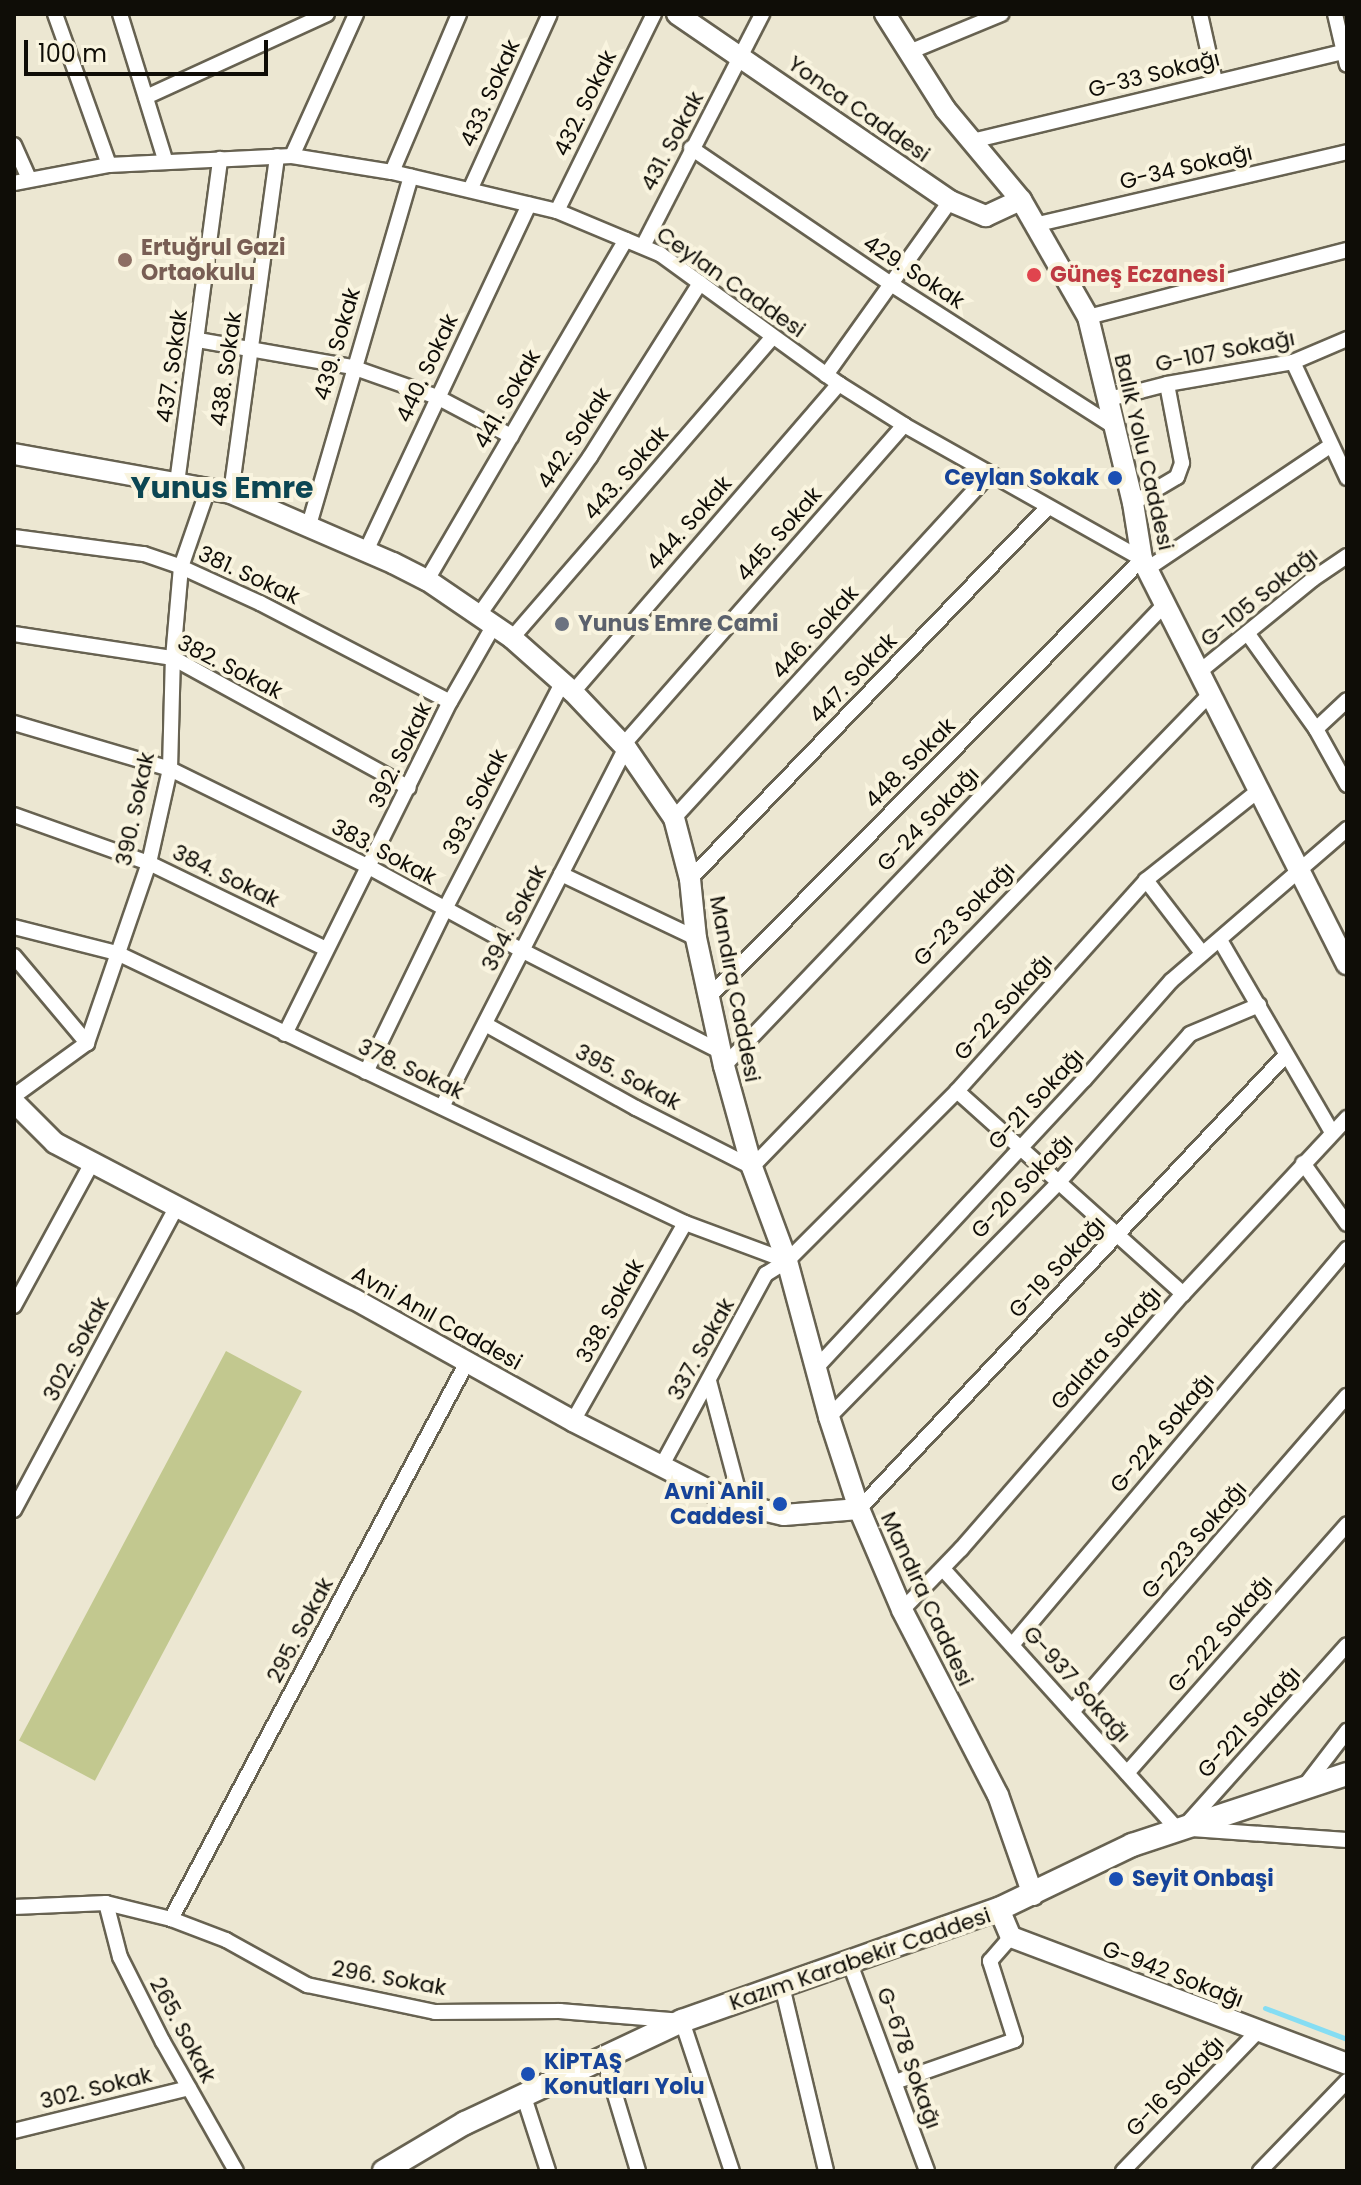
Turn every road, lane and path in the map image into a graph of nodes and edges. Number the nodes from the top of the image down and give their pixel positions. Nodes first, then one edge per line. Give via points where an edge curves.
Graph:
1 (55, 14) edge
2 (120, 14) edge
3 (356, 14) edge
4 (459, 14) edge
5 (550, 14) edge
6 (654, 14) edge
7 (677, 14) edge
8 (762, 14) edge
9 (885, 14) edge
10 (1001, 14) edge
11 (1200, 14) edge
12 (1335, 14) edge
13 (322, 15) edge
14 (909, 52) junction
15 (1346, 55) edge
16 (743, 58) junction
17 (1215, 81) junction
18 (146, 97) junction
19 (972, 141) junction
20 (14, 145) edge
21 (691, 148) junction
22 (1347, 152) edge
23 (284, 156) junction
24 (165, 159) junction
25 (220, 159) junction
26 (109, 165) junction
27 (392, 172) junction
28 (411, 177) junction
29 (29, 178) junction
30 (14, 183) edge
31 (470, 190) junction
32 (1021, 200) junction
33 (950, 201) junction
34 (529, 204) junction
35 (557, 211) junction
36 (1034, 225) junction
37 (626, 240) junction
38 (643, 246) junction
39 (1347, 250) edge
40 (700, 283) junction
41 (891, 284) junction
42 (1088, 317) junction
43 (773, 337) junction
44 (1347, 339) edge
45 (198, 340) junction
46 (251, 347) junction
47 (1293, 362) junction
48 (352, 367) junction
49 (826, 375) junction
50 (839, 384) junction
51 (1167, 384) junction
52 (437, 397) junction
53 (1109, 399) junction
54 (904, 425) junction
55 (1116, 428) junction
56 (511, 436) junction
57 (1330, 446) junction
58 (14, 454) edge
59 (988, 475) junction
60 (1347, 478) edge
61 (177, 483) junction
62 (208, 489) junction
63 (231, 493) junction
64 (1133, 503) junction
65 (1048, 507) junction
66 (309, 525) junction
67 (14, 537) edge
68 (366, 551) junction
69 (1347, 556) edge
70 (1144, 564) junction
71 (181, 567) junction
72 (427, 580) junction
73 (1165, 604) junction
74 (486, 620) junction
75 (14, 634) edge
76 (1248, 634) junction
77 (512, 638) junction
78 (173, 658) junction
79 (1199, 672) junction
80 (568, 687) junction
81 (1210, 694) junction
82 (1347, 700) edge
83 (450, 702) junction
84 (14, 723) edge
85 (1316, 729) junction
86 (624, 746) junction
87 (170, 769) junction
88 (1347, 785) edge
89 (409, 788) junction
90 (1258, 791) junction
91 (14, 815) edge
92 (674, 818) junction
93 (1347, 829) edge
94 (149, 863) junction
95 (369, 867) junction
96 (1298, 871) junction
97 (561, 874) junction
98 (690, 879) junction
99 (1146, 880) junction
100 (445, 909) junction
101 (14, 927) edge
102 (696, 938) junction
103 (1220, 940) junction
104 (1342, 940) edge
105 (326, 949) junction
106 (523, 951) junction
107 (117, 953) junction
108 (1202, 953) junction
109 (14, 956) edge
110 (1347, 964) edge
111 (709, 997) junction
112 (1259, 1005) junction
113 (485, 1024) junction
114 (285, 1034) junction
115 (87, 1043) junction
116 (1286, 1055) junction
117 (723, 1059) junction
118 (366, 1072) junction
119 (957, 1091) junction
120 (15, 1105) edge
121 (442, 1107) junction
122 (1347, 1118) edge
123 (1331, 1131) junction
124 (1020, 1149) junction
125 (92, 1163) junction
126 (1303, 1163) junction
127 (752, 1167) junction
128 (1057, 1184) junction
129 (176, 1208) junction
130 (685, 1223) junction
131 (1347, 1224) edge
132 (1119, 1234) junction
133 (1347, 1249) edge
134 (787, 1261) junction
135 (1183, 1294) junction
136 (14, 1306) edge
137 (467, 1362) junction
138 (817, 1367) junction
139 (709, 1381) junction
140 (1347, 1396) edge
141 (829, 1417) junction
142 (573, 1421) junction
143 (661, 1467) junction
144 (742, 1505) junction
145 (859, 1509) junction
146 (14, 1510) edge
147 (1347, 1524) edge
148 (943, 1569) junction
149 (902, 1610) junction
150 (1012, 1645) junction
151 (1347, 1645) edge
152 (1072, 1712) junction
153 (1347, 1731) edge
154 (1127, 1773) junction
155 (1347, 1774) edge
156 (1304, 1787) junction
157 (1181, 1829) junction
158 (1347, 1840) edge
159 (1033, 1895) junction
160 (106, 1903) junction
161 (14, 1907) edge
162 (999, 1909) junction
163 (171, 1919) junction
164 (1011, 1937) junction
165 (849, 1961) junction
166 (782, 1986) junction
167 (682, 2021) junction
168 (1258, 2031) junction
169 (603, 2055) junction
170 (1347, 2064) edge
171 (1347, 2081) edge
172 (895, 2082) junction
173 (189, 2088) junction
174 (523, 2094) junction
175 (14, 2131) edge
176 (236, 2171) edge
177 (384, 2171) edge
178 (548, 2171) edge
179 (638, 2171) edge
180 (732, 2171) edge
181 (826, 2171) edge
182 (927, 2171) edge
183 (1123, 2171) edge
184 (1260, 2171) edge

1 - 26 street
2 - 18 street
3 - 23 street, 438. Sokak
4 - 27 street
5 - 31 street, 433. Sokak
6 - 35 street, 432. Sokak
7 - 16 street, Yonca Caddesi
8 - 16 street, 431. Sokak
9 - 14 street, Balık Yolu Caddesi
10 - 14 street
11 - 17 street
12 - 15 street
13 - 18 street
14 - 19 street, Balık Yolu Caddesi
15 - 17 street, G-33 Sokağı
16 - 21 street, 431. Sokak
16 - 33 street, Yonca Caddesi
17 - 19 street, G-33 Sokağı
18 - 24 street
19 - 32 street, Balık Yolu Caddesi
20 - 29 street
21 - 38 street, 431. Sokak
21 - 41 street, 429. Sokak
22 - 36 street, G-34 Sokağı
23 - 25 street, Ceylan Caddesi
23 - 27 street, Ceylan Caddesi
23 - 46 street, 438. Sokak
24 - 25 street, Ceylan Caddesi
24 - 26 street, Ceylan Caddesi
25 - 45 street, 437. Sokak
26 - 29 street, Ceylan Caddesi
27 - 28 street, Ceylan Caddesi
28 - 31 street, Ceylan Caddesi
28 - 48 street, 439. Sokak
29 - 30 street, Ceylan Caddesi
31 - 34 street, Ceylan Caddesi
32 - 33 street, Yonca Caddesi via 986,216
32 - 36 street, Balık Yolu Caddesi
33 - 41 street
34 - 35 street, Ceylan Caddesi
34 - 52 street, 440. Sokak
35 - 37 street, Ceylan Caddesi
36 - 42 street, Balık Yolu Caddesi
37 - 38 street, Ceylan Caddesi
37 - 56 street, 441. Sokak
38 - 40 street, Ceylan Caddesi
39 - 42 street
40 - 43 street, Ceylan Caddesi
40 - 74 street, 442. Sokak
41 - 49 street
41 - 55 street, 429. Sokak
42 - 53 street, Balık Yolu Caddesi
43 - 49 street, Ceylan Caddesi
43 - 77 street, 443. Sokak
44 - 47 street, G-107 Sokağı
45 - 46 street
45 - 61 street, 437. Sokak
46 - 48 street
46 - 63 street, 438. Sokak
47 - 51 street, G-107 Sokağı
47 - 57 street
48 - 52 street
48 - 66 street, 439. Sokak
49 - 50 street, Ceylan Caddesi
50 - 54 street, Ceylan Caddesi
50 - 80 street, 444. Sokak
51 - 53 street, G-107 Sokağı
51 - 64 street via 1182,463 1177,477
52 - 56 street
52 - 68 street, 440. Sokak
53 - 55 street, Balık Yolu Caddesi
54 - 59 street, Ceylan Caddesi
54 - 86 street, 445. Sokak
55 - 64 street, Balık Yolu Caddesi
56 - 72 street, 441. Sokak
57 - 60 street
57 - 70 street, 448. Sokak
58 - 61 street, Mandıra Caddesi
59 - 65 street, Ceylan Caddesi
59 - 92 street, 446. Sokak
61 - 62 street, Mandıra Caddesi
62 - 63 street, Mandıra Caddesi
62 - 71 street, 390. Sokak
63 - 66 street, Mandıra Caddesi
64 - 70 street, Balık Yolu Caddesi
65 - 70 street, Ceylan Caddesi
65 - 98 street, 447. Sokak
66 - 68 street, Mandıra Caddesi
67 - 71 street, 381. Sokak via 144,554
68 - 72 street, Mandıra Caddesi
69 - 76 street, G-105 Sokağı
70 - 73 street, Balık Yolu Caddesi
70 - 111 street, 448. Sokak
71 - 78 street, 390. Sokak
71 - 83 street, 381. Sokak
72 - 74 street, Mandıra Caddesi
73 - 79 street, Balık Yolu Caddesi
73 - 117 street, G-24 Sokağı
74 - 77 street, Mandıra Caddesi
74 - 83 street, 392. Sokak
75 - 78 street, 382. Sokak
76 - 79 street, G-105 Sokağı
76 - 85 street
77 - 80 street, Mandıra Caddesi
78 - 87 street, 390. Sokak
78 - 89 street, 382. Sokak
79 - 81 street, Balık Yolu Caddesi
80 - 86 street, Mandıra Caddesi
80 - 100 street, 393. Sokak
81 - 90 street, Balık Yolu Caddesi
81 - 127 street, G-23 Sokağı
82 - 85 street
83 - 89 street, 392. Sokak
84 - 87 street, 383. Sokak
85 - 88 street
86 - 92 street, Mandıra Caddesi
86 - 97 street, 394. Sokak
87 - 94 street, 390. Sokak
87 - 95 street, 383. Sokak
89 - 95 street, 392. Sokak
90 - 96 street, Balık Yolu Caddesi
90 - 99 street, G-22 Sokağı
91 - 94 street, 384. Sokak
92 - 98 street, Mandıra Caddesi
93 - 96 street, G-21 Sokağı
94 - 105 street, 384. Sokak
94 - 107 street, 390. Sokak
95 - 100 street, 383. Sokak
95 - 105 street, 392. Sokak
96 - 103 street, G-21 Sokağı
96 - 104 street, Balık Yolu Caddesi
97 - 102 street
97 - 106 street, 394. Sokak
98 - 102 street, Mandıra Caddesi
99 - 108 street
99 - 119 street, G-22 Sokağı
100 - 106 street, 383. Sokak
100 - 118 street, 393. Sokak
101 - 107 street, 378. Sokak
102 - 111 street, Mandıra Caddesi
103 - 108 street, G-21 Sokağı
103 - 112 street
104 - 110 street, Balık Yolu Caddesi
105 - 114 street, 392. Sokak
106 - 113 street, 394. Sokak
106 - 117 street, 383. Sokak
107 - 114 street, 378. Sokak
107 - 115 street, 390. Sokak
108 - 124 street, G-21 Sokağı
109 - 115 street
111 - 117 street, Mandıra Caddesi
112 - 116 street
112 - 128 street, G-20 Sokağı via 1190,1034
113 - 121 street, 394. Sokak
113 - 127 street, 395. Sokak
114 - 118 street, 378. Sokak
115 - 120 street
116 - 123 street
116 - 132 street, G-19 Sokağı
117 - 127 street, Mandıra Caddesi
118 - 121 street, 378. Sokak
119 - 124 street
119 - 134 street, G-22 Sokağı
120 - 125 street, Avni Anıl Caddesi via 55,1143
121 - 130 street, 378. Sokak
122 - 123 street, Galata Sokağı
123 - 126 street, Galata Sokağı
124 - 128 street
124 - 138 street, G-21 Sokağı
125 - 129 street, Avni Anıl Caddesi
125 - 136 street
126 - 131 street
126 - 135 street, Galata Sokağı
127 - 134 street, Mandıra Caddesi
128 - 132 street
128 - 141 street, G-20 Sokağı
129 - 137 street, Avni Anıl Caddesi
129 - 146 street, 302. Sokak
130 - 134 street, 378. Sokak
130 - 142 street, 338. Sokak
132 - 135 street
132 - 145 street, G-19 Sokağı
133 - 150 street, G-224 Sokağı
134 - 138 street, Mandıra Caddesi
134 - 139 street, 337. Sokak via 766,1274
135 - 148 street, Galata Sokağı
137 - 142 street, Avni Anıl Caddesi
137 - 163 street, 295. Sokak
138 - 141 street, Mandıra Caddesi
139 - 143 street, 337. Sokak
139 - 144 street
140 - 152 street, G-223 Sokağı
141 - 145 street, Mandıra Caddesi
142 - 143 street, Avni Anıl Caddesi
143 - 144 street, Avni Anıl Caddesi
144 - 145 street, Avni Anıl Caddesi via 784,1515
145 - 149 street, Mandıra Caddesi
147 - 154 street, G-222 Sokağı
148 - 149 street, Galata Sokağı
148 - 150 street, G-937 Sokağı
149 - 159 street, Mandıra Caddesi via 998,1795
150 - 152 street, G-937 Sokağı
151 - 157 street, G-221 Sokağı
152 - 154 street, G-937 Sokağı
153 - 156 street
154 - 157 street, G-937 Sokağı
155 - 156 main road, Kazım Karabekir Caddesi
156 - 157 main road, Kazım Karabekir Caddesi
157 - 158 street
157 - 159 main road, Kazım Karabekir Caddesi via 1132,1845
159 - 162 main road, Kazım Karabekir Caddesi
160 - 161 street, 296. Sokak
160 - 163 street, 296. Sokak
160 - 173 street, 265. Sokak via 120,1957
162 - 164 street
162 - 165 main road, Kazım Karabekir Caddesi
163 - 167 street, 296. Sokak via 226,1940 307,1985 435,2012 560,2011
164 - 168 street, G-942 Sokağı
164 - 172 street via 990,1961 1015,2040
165 - 166 main road, Kazım Karabekir Caddesi
165 - 172 street, G-678 Sokağı
166 - 167 main road, Kazım Karabekir Caddesi
166 - 181 street
167 - 169 main road, Kazım Karabekir Caddesi
167 - 180 street
168 - 170 street, G-942 Sokağı
168 - 183 street, G-16 Sokağı
169 - 174 main road, Kazım Karabekir Caddesi
169 - 179 street
171 - 184 street
172 - 182 street, G-678 Sokağı
173 - 175 street, 302. Sokak
173 - 176 street, 265. Sokak
174 - 177 main road, Kazım Karabekir Caddesi
174 - 178 street

